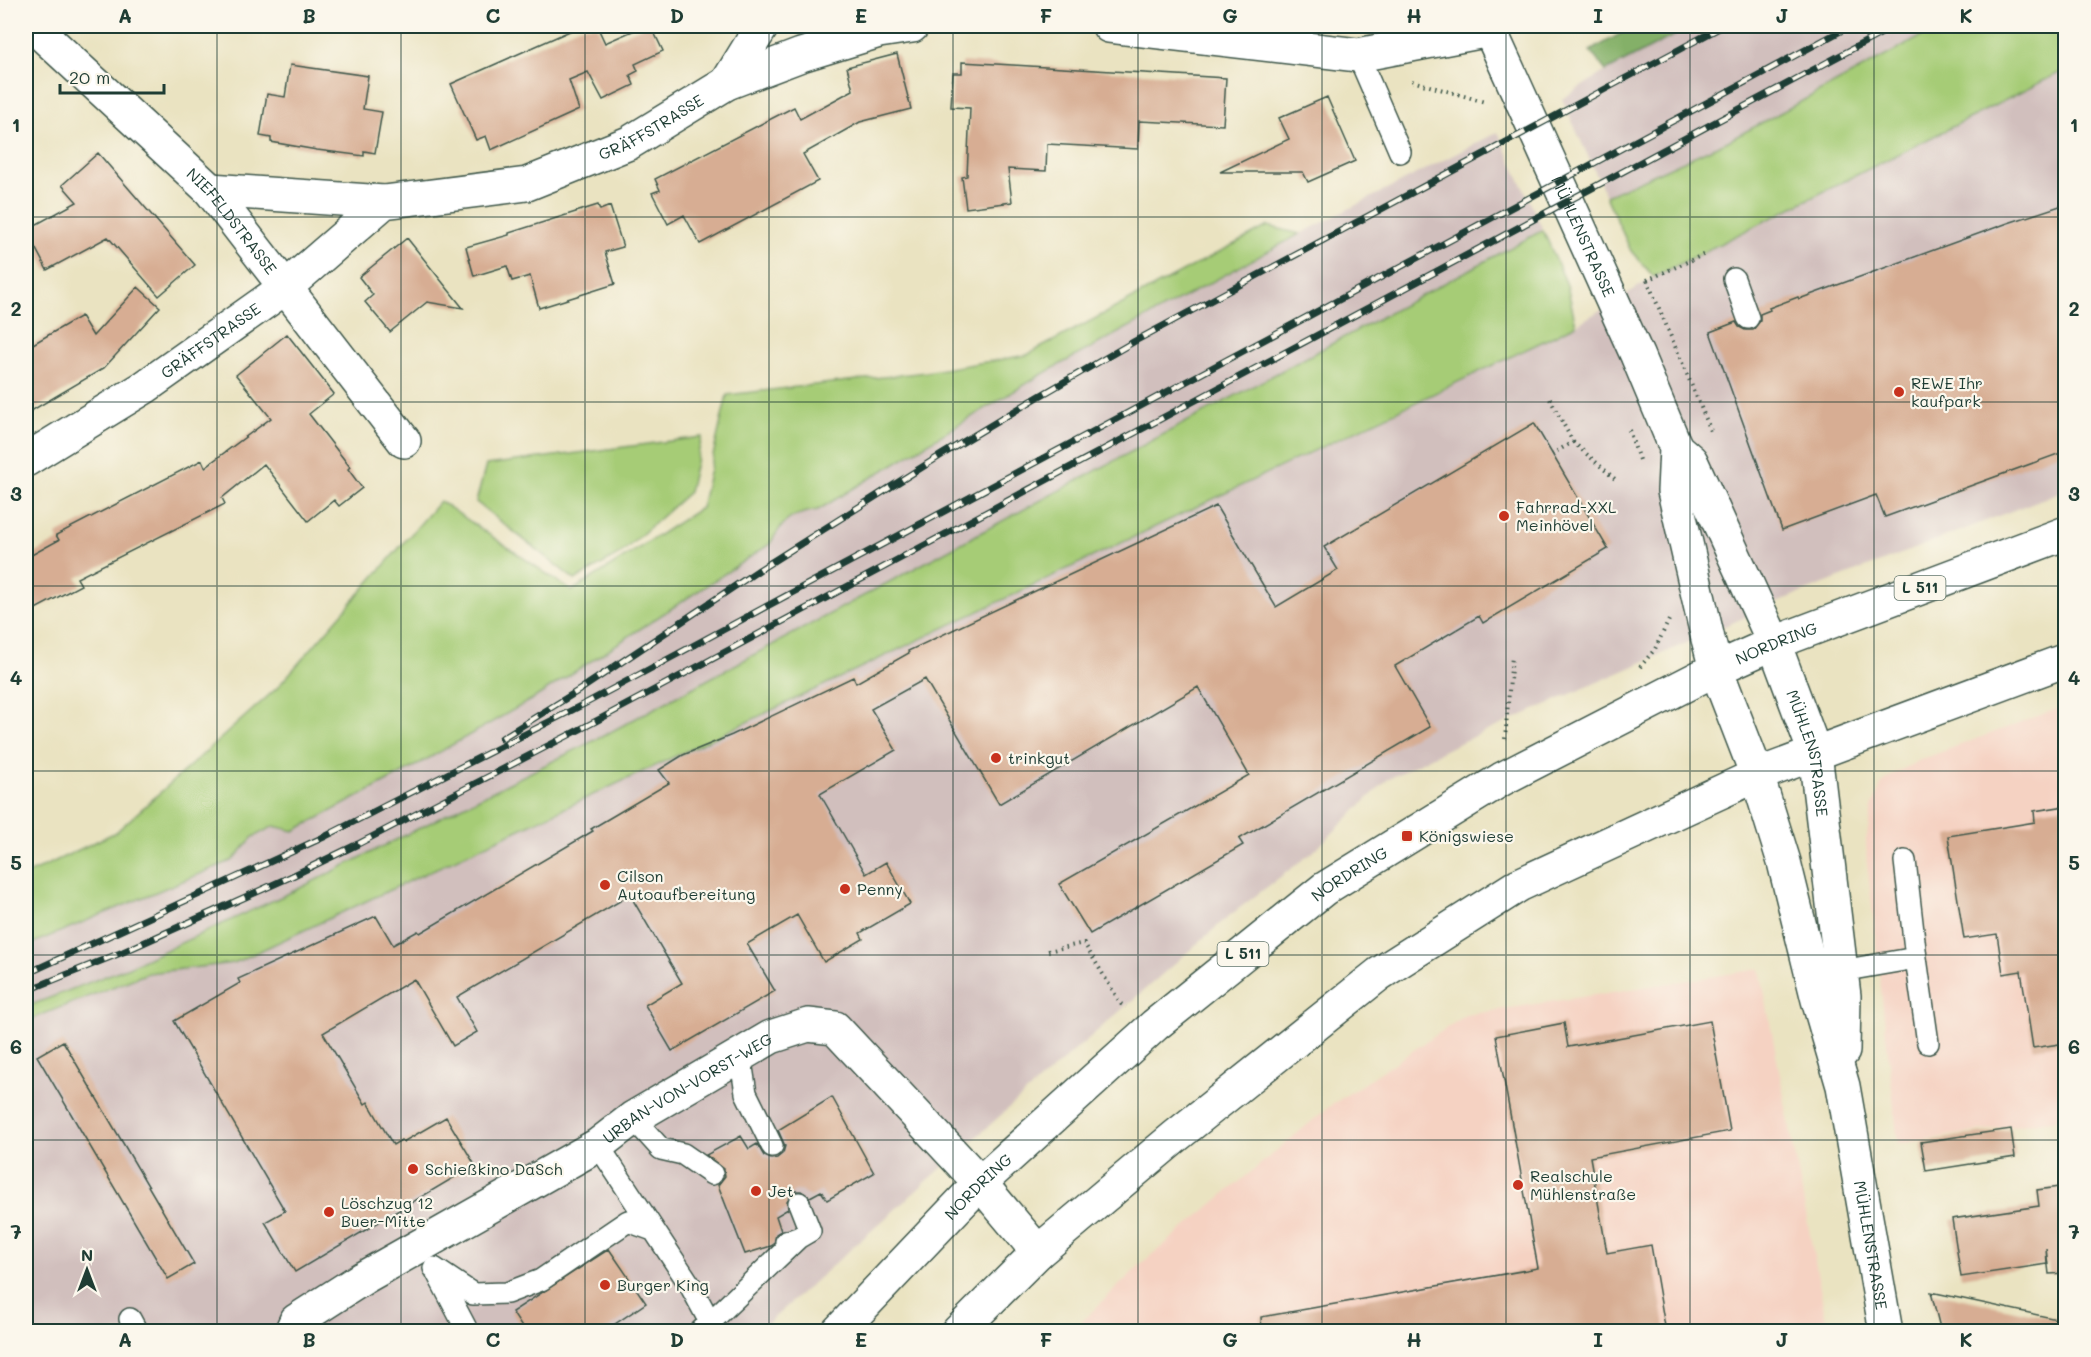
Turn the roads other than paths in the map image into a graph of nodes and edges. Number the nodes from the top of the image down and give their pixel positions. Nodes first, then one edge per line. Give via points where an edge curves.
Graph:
1 (33, 26) edge
2 (762, 26) edge
3 (912, 26) edge
4 (1109, 26) edge
5 (1489, 28) edge
6 (1358, 55) junction
7 (727, 83) junction
8 (1400, 152) dead end
9 (210, 190) junction
10 (384, 202) junction
11 (1734, 279) dead end
12 (286, 287) junction
13 (1748, 318) dead end
14 (404, 441) dead end
15 (1676, 448) junction
16 (26, 460) edge
17 (2066, 533) edge
18 (1774, 643) junction
19 (2066, 660) edge
20 (1716, 669) junction
21 (1815, 753) junction
22 (1757, 776) junction
23 (1905, 861) dead end
24 (1916, 957) junction
25 (1841, 971) junction
26 (1928, 1043) dead end
27 (740, 1055) junction
28 (1843, 1086) junction
29 (633, 1118) junction
30 (598, 1145) junction
31 (772, 1146) dead end
32 (712, 1174) dead end
33 (980, 1183) junction
34 (799, 1203) dead end
35 (653, 1230) junction
36 (1038, 1252) junction
37 (428, 1256) junction
38 (705, 1327) edge
39 (297, 1328) edge
40 (468, 1332) edge
41 (838, 1332) edge
42 (958, 1332) edge
43 (1886, 1332) edge

1 - 9 street, NIEFELDSTRASSE
2 - 7 street
3 - 7 street, GRÄFFSTRASSE via 868,34
4 - 6 street
5 - 6 street
5 - 15 street, MÜHLENSTRASSE
6 - 8 lane
7 - 10 street, GRÄFFSTRASSE via 629,143 527,184
9 - 10 street, GRÄFFSTRASSE
9 - 12 street, NIEFELDSTRASSE
10 - 12 street, GRÄFFSTRASSE
11 - 13 lane
12 - 14 street, NIEFELDSTRASSE
12 - 16 street, GRÄFFSTRASSE via 145,387
15 - 18 street, MÜHLENSTRASSE via 1691,461
15 - 20 street, MÜHLENSTRASSE via 1674,491
17 - 18 street, NORDRING / L 511
18 - 20 street, NORDRING / L 511
18 - 21 street, MÜHLENSTRASSE
19 - 21 street
20 - 22 street, MÜHLENSTRASSE
20 - 33 street, NORDRING / L 511 via 1502,779 1324,889 1155,1025
21 - 22 street
21 - 25 street, MÜHLENSTRASSE
22 - 28 street, MÜHLENSTRASSE via 1784,862
22 - 36 street via 1519,885 1379,974
23 - 24 lane
24 - 25 lane
24 - 26 lane
25 - 28 street, MÜHLENSTRASSE
27 - 29 street, URBAN-VON-VORST-WEG
27 - 31 lane via 746,1093
27 - 33 street, URBAN-VON-VORST-WEG via 771,1037 808,1025 835,1028
28 - 43 street, MÜHLENSTRASSE
29 - 30 street, URBAN-VON-VORST-WEG
29 - 32 lane via 661,1149 683,1154
30 - 35 lane
30 - 37 street, URBAN-VON-VORST-WEG
33 - 36 street, URBAN-VON-VORST-WEG
33 - 41 street, NORDRING / L 511
34 - 38 lane via 810,1231 791,1240
35 - 37 lane via 628,1221 541,1280 507,1293 473,1294
35 - 38 lane via 690,1285
36 - 42 street
37 - 39 street, URBAN-VON-VORST-WEG via 363,1278
37 - 40 lane

